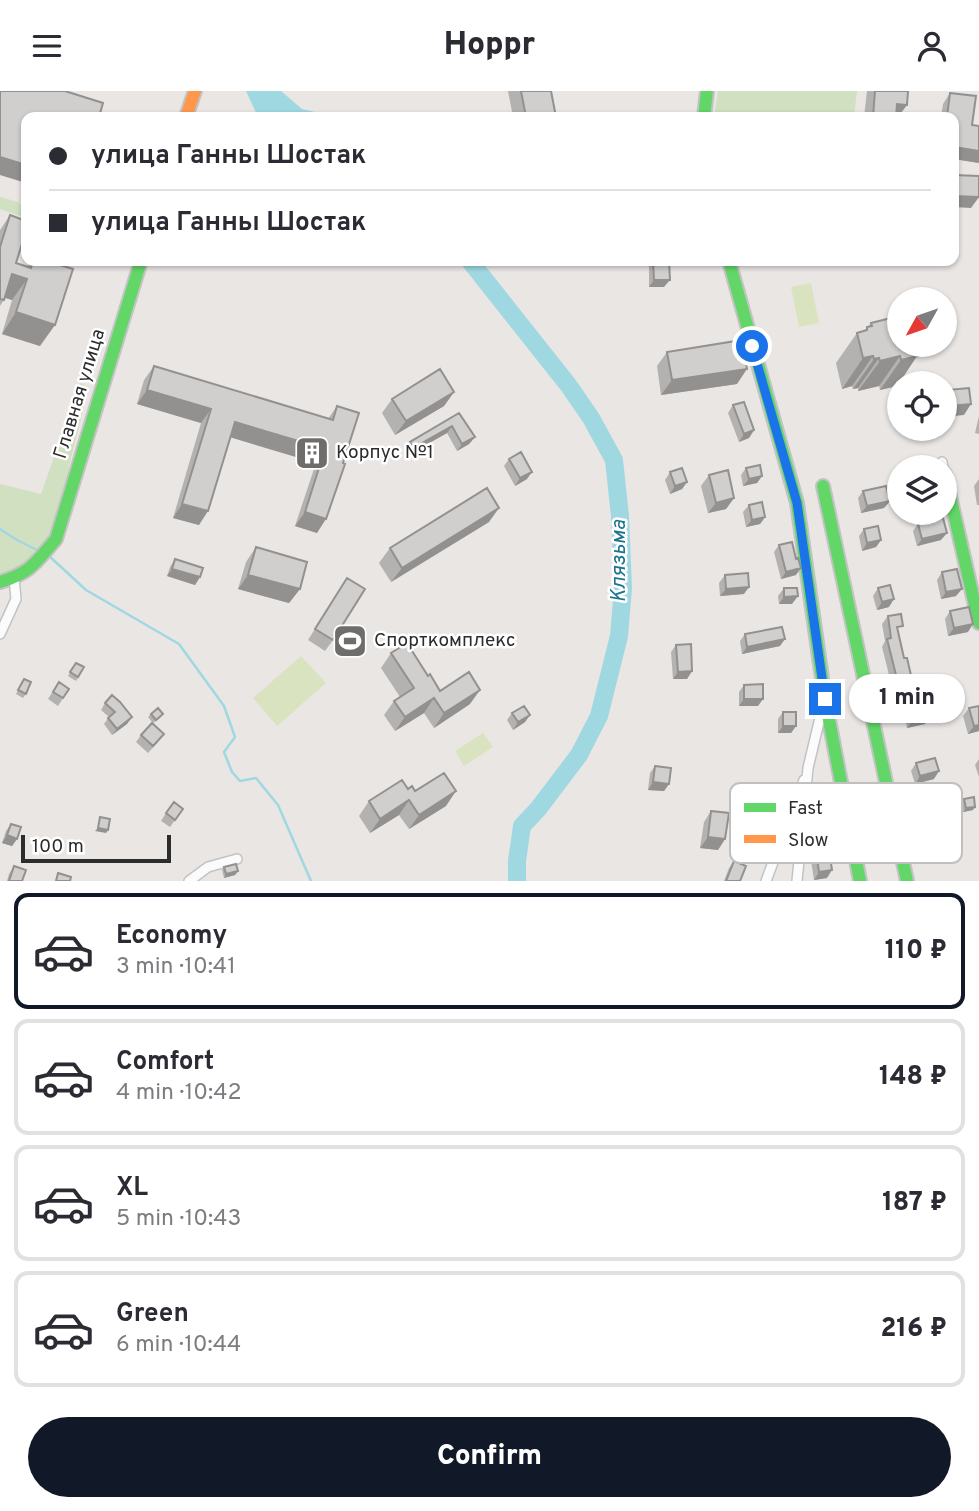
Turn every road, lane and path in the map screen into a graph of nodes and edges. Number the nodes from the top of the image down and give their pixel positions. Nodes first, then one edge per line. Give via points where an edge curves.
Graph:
1 (195, 91) edge
2 (707, 91) edge
3 (188, 112) edge
4 (705, 112) edge
5 (139, 266) edge
6 (730, 266) edge
7 (823, 486) dead end
8 (957, 525) edge
9 (14, 578) junction
10 (0, 582) edge
11 (979, 624) edge
12 (0, 634) edge
13 (825, 699) junction
14 (808, 768) junction
15 (802, 783) edge
16 (807, 783) edge
17 (841, 783) edge
18 (886, 783) edge
19 (237, 859) dead end
20 (773, 863) edge
21 (799, 863) edge
22 (857, 863) edge
23 (903, 863) edge
24 (189, 881) edge
25 (766, 881) edge
26 (797, 881) edge
27 (860, 881) edge
28 (907, 881) edge

1 - 3 main road
2 - 4 main road
5 - 9 main road, Главная улица via 56,539 29,570
6 - 13 main road via 797,503
7 - 18 main road
8 - 11 main road
9 - 10 main road
9 - 12 street via 16,599
13 - 14 street
13 - 17 main road
14 - 15 street
14 - 16 street
19 - 24 street via 208,867
20 - 25 street
21 - 26 street
22 - 27 main road
23 - 28 main road

